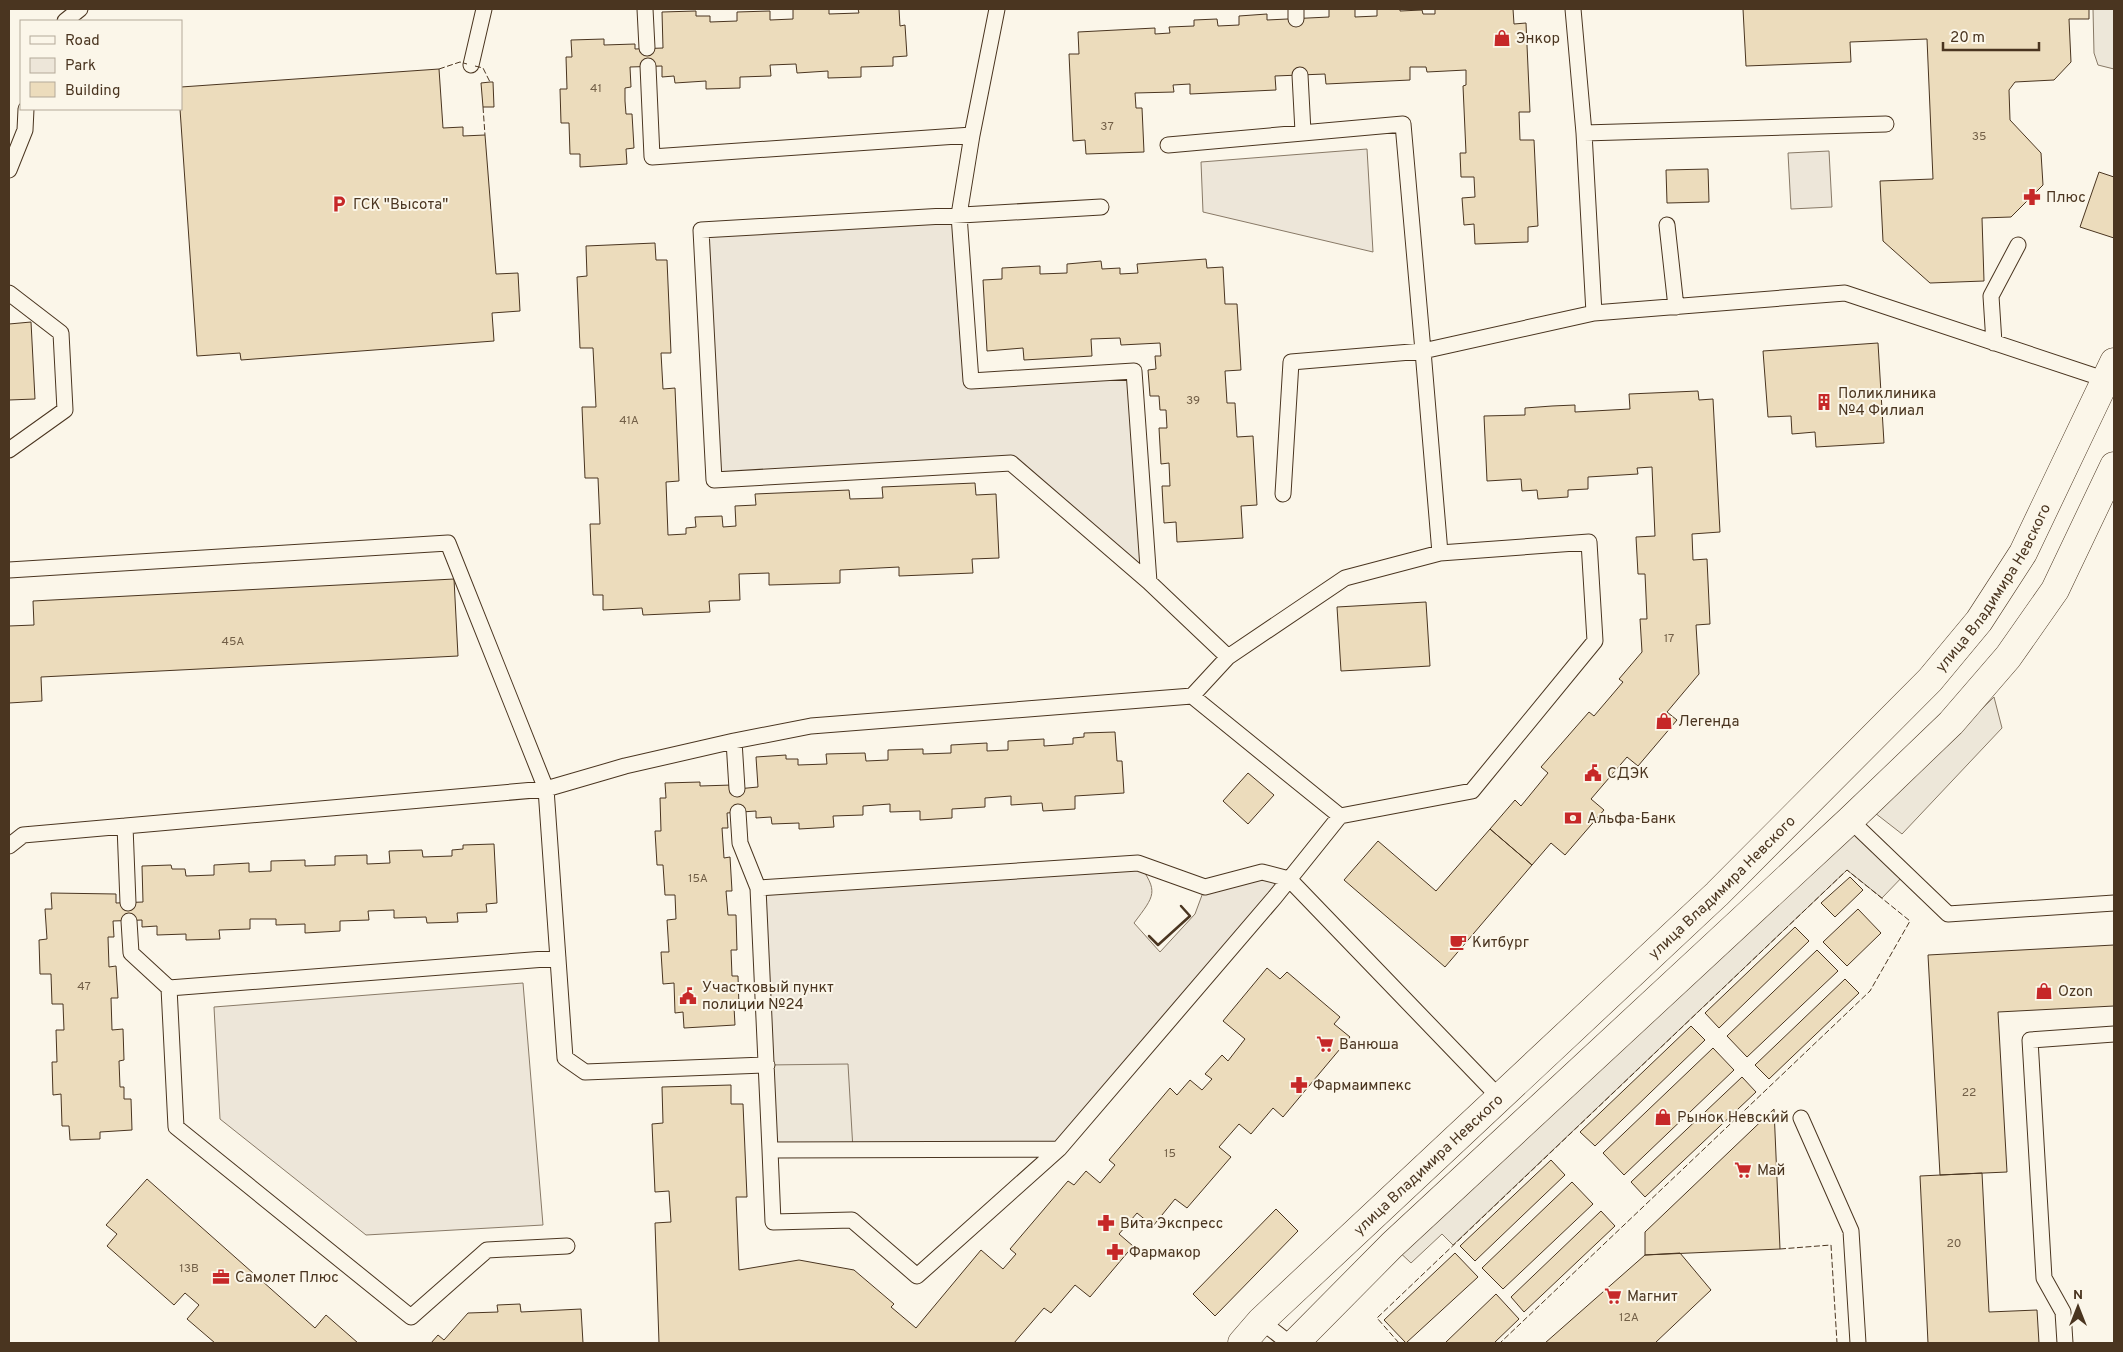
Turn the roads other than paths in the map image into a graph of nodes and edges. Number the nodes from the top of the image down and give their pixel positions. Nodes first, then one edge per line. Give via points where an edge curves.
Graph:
1 (80, 9) edge
2 (484, 9) edge
3 (645, 9) edge
4 (997, 9) edge
5 (1573, 9) edge
6 (66, 20) edge
7 (647, 48) dead end
8 (471, 65) dead end
9 (648, 66) dead end
10 (1300, 75) dead end
11 (26, 110) edge
12 (1886, 124) dead end
13 (1303, 132) junction
14 (1584, 133) junction
15 (972, 134) junction
16 (1168, 145) dead end
17 (9, 170) edge
18 (1101, 207) dead end
19 (959, 214) junction
20 (1667, 225) dead end
21 (2018, 245) dead end
22 (9, 293) edge
23 (1676, 307) junction
24 (1594, 313) junction
25 (1994, 343) junction
26 (1423, 351) junction
27 (2111, 371) edge
28 (9, 450) edge
29 (2114, 466) edge
30 (1282, 494) dead end
31 (1440, 553) junction
32 (9, 570) edge
33 (1149, 582) junction
34 (1228, 657) junction
35 (1192, 696) junction
36 (734, 740) junction
37 (546, 788) junction
38 (737, 789) dead end
39 (738, 812) dead end
40 (1340, 816) junction
41 (1850, 820) junction
42 (125, 826) junction
43 (9, 846) edge
44 (1289, 879) junction
45 (758, 888) junction
46 (128, 903) dead end
47 (2114, 903) edge
48 (129, 921) dead end
49 (558, 958) junction
50 (169, 988) junction
51 (2114, 1034) edge
52 (767, 1065) junction
53 (1499, 1097) junction
54 (1801, 1118) dead end
55 (1059, 1149) junction
56 (770, 1150) junction
57 (567, 1246) dead end
58 (1261, 1321) junction
59 (1242, 1343) edge
60 (1289, 1343) edge
61 (1296, 1343) edge
62 (1858, 1343) edge
63 (2065, 1343) edge

1 - 6 lane
2 - 8 lane
3 - 7 lane
4 - 15 lane
5 - 14 lane
9 - 15 lane via 652,157
10 - 13 lane
11 - 17 lane via 25,130
12 - 14 lane
13 - 16 lane
13 - 26 lane via 1403,124
14 - 24 lane
15 - 19 lane
18 - 19 lane
19 - 33 lane via 971,381 1134,371
19 - 33 lane via 701,230 714,480 1011,463
20 - 23 lane
21 - 25 lane via 1991,296
22 - 28 lane via 61,334 65,410
23 - 24 lane
23 - 25 lane via 1845,294
24 - 26 lane
25 - 27 lane
26 - 30 lane via 1291,362
26 - 31 lane
27 - 53 street, улица Владимира Невского via 2023,553 1979,621 1930,680 1717,894
29 - 41 street via 2055,590 2008,657 1951,723
31 - 34 lane via 1345,578
31 - 40 lane via 1589,542 1595,641 1472,791
32 - 37 lane via 448,543
33 - 34 lane
34 - 35 lane
35 - 36 lane via 811,726
35 - 40 lane
36 - 37 lane
36 - 38 lane
37 - 42 lane
37 - 49 lane
39 - 45 lane via 740,843
40 - 44 lane
41 - 47 lane via 1948,914
41 - 61 street via 1392,1245
42 - 43 lane via 22,836
42 - 46 lane
44 - 45 lane via 1262,872 1205,887 1138,863
44 - 53 lane
44 - 55 lane
45 - 52 lane
48 - 50 lane via 130,953
49 - 50 lane
49 - 52 lane via 565,1058 585,1072
50 - 57 lane via 176,1127 411,1317 487,1250
51 - 63 lane via 2030,1040 2044,1278 2063,1312
52 - 56 lane
53 - 58 street, улица Владимира Невского
54 - 62 lane via 1851,1231
55 - 56 lane
55 - 56 lane via 917,1276 852,1220 773,1222
58 - 59 street, улица Владимира Невского
58 - 60 lane

